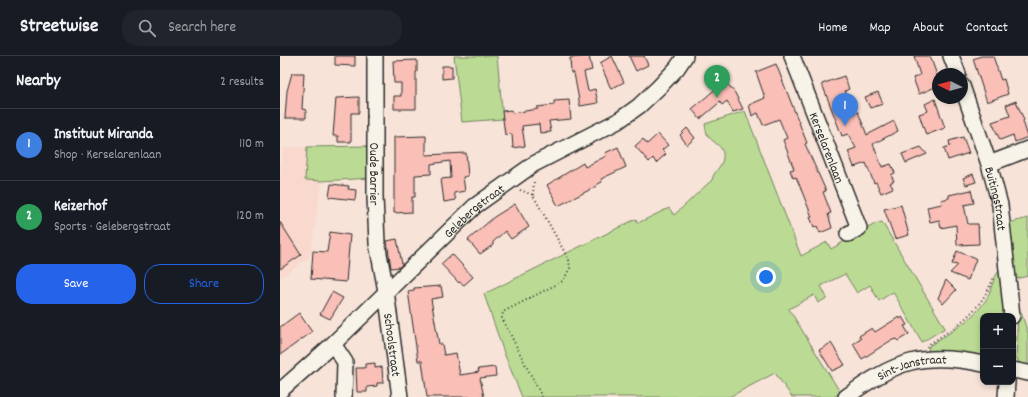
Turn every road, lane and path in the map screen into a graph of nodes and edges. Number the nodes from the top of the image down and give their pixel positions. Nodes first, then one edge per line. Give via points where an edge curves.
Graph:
1 (375, 56) edge
2 (685, 56) edge
3 (792, 56) edge
4 (951, 56) edge
5 (956, 68) edge
6 (968, 103) edge
7 (1028, 149) edge
8 (989, 164) junction
9 (506, 184) junction
10 (848, 234) dead end
11 (995, 275) dead end
12 (386, 292) junction
13 (1012, 313) edge
14 (333, 344) junction
15 (926, 359) junction
16 (980, 363) edge
17 (1016, 371) edge
18 (1028, 373) edge
19 (1007, 385) edge
20 (280, 391) edge
21 (344, 397) edge
22 (400, 397) edge
23 (542, 397) edge
24 (846, 397) edge
25 (1006, 397) edge

1 - 12 street, Oude Barrier via 377,243
2 - 9 street, Gelebergstraat via 677,68 639,106 534,164
3 - 10 street, Kerselarenlaan via 859,228
4 - 5 street
6 - 8 street, Buitingstraat
7 - 8 street
8 - 13 street, Buitingstraat via 1000,205
9 - 12 street, Gelebergstraat via 475,206
9 - 23 path via 533,195 569,260 570,268 564,281 503,312 502,318
11 - 15 path via 990,289 968,318 928,345
12 - 14 street, Gelebergstraat
12 - 22 street, Schoolstraat
14 - 20 street, Gelebergstraat
14 - 21 street via 346,362
15 - 16 street, Sint-Janstraat via 954,358
15 - 24 street, Sint-Janstraat via 900,364
17 - 18 street
19 - 25 street

